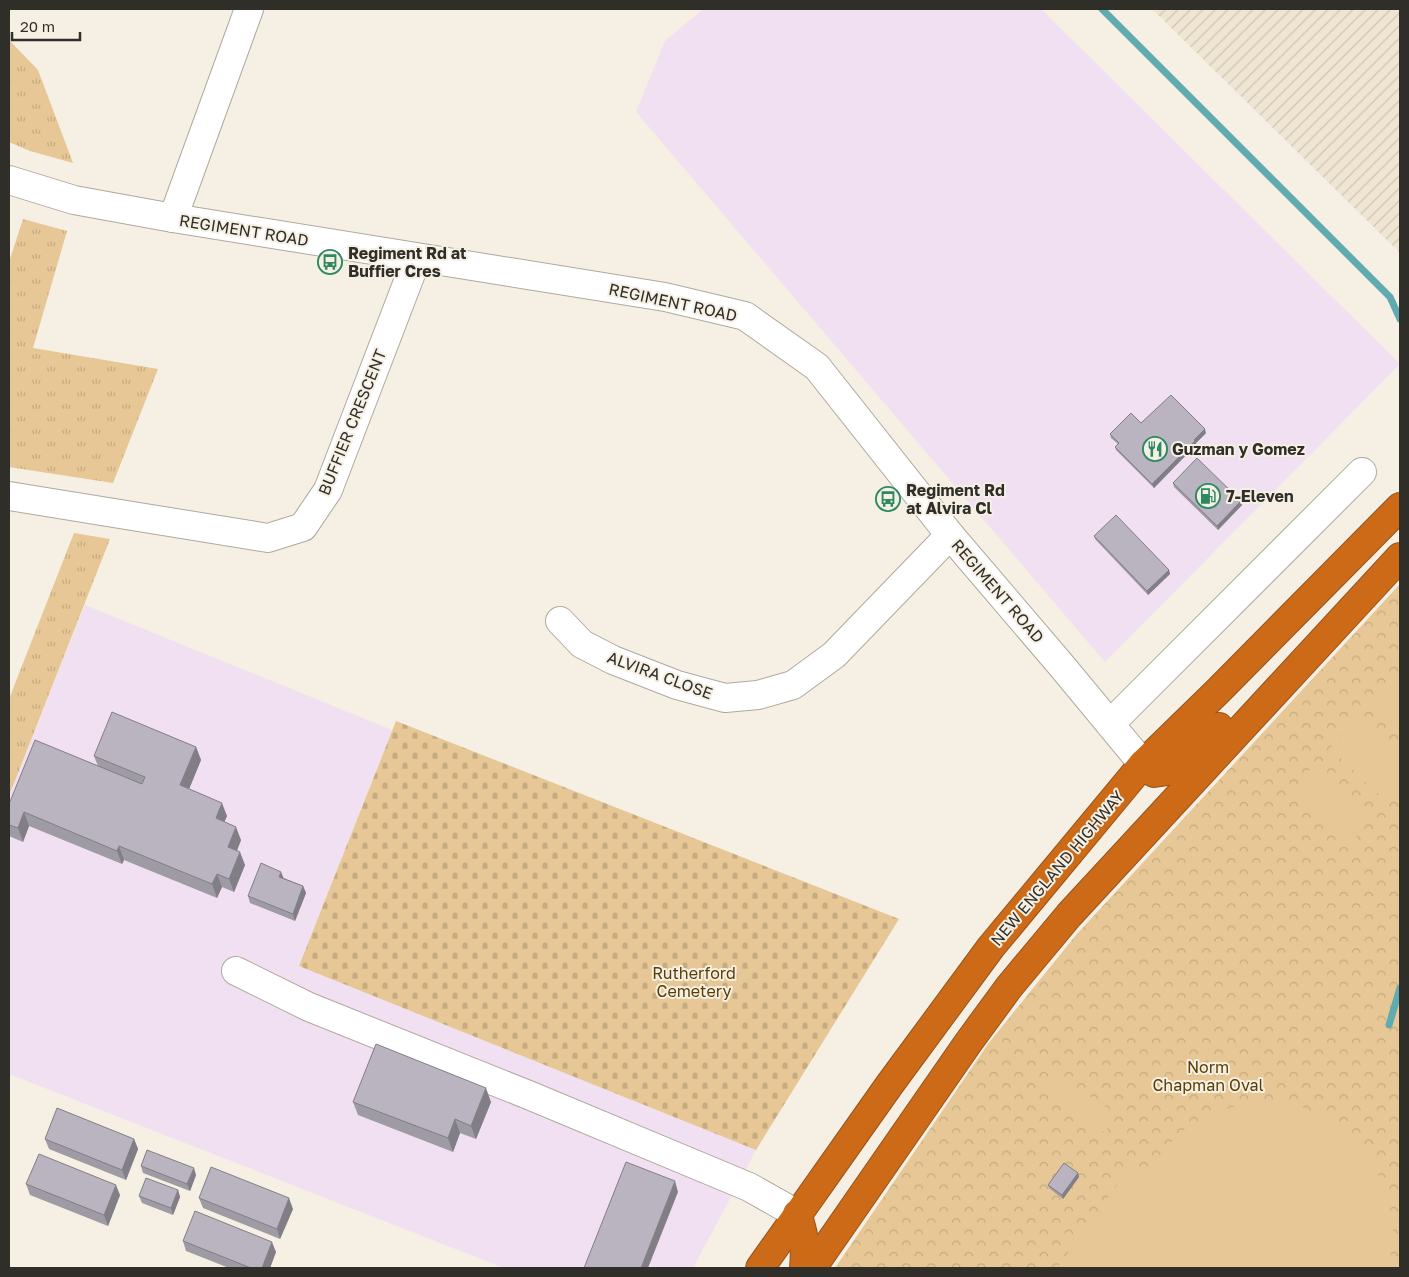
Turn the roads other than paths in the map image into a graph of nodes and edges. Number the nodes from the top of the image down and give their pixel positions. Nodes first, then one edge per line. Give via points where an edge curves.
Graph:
1 (249, 9) edge
2 (9, 180) edge
3 (173, 218) junction
4 (417, 258) junction
5 (1362, 472) dead end
6 (9, 496) edge
7 (1400, 507) edge
8 (950, 535) junction
9 (1400, 557) edge
10 (560, 622) dead end
11 (1292, 674) junction
12 (1110, 724) junction
13 (1143, 764) junction
14 (236, 971) dead end
15 (797, 1214) junction
16 (760, 1268) edge
17 (804, 1268) edge
18 (812, 1268) edge

1 - 3 street
2 - 3 street, REGIMENT ROAD via 74,200
3 - 4 street, REGIMENT ROAD
4 - 6 street, BUFFIER CRESCENT via 328,490 303,527 268,538
4 - 8 street, REGIMENT ROAD via 665,297 744,316 817,367
5 - 12 street
7 - 13 highway, NEW ENGLAND HIGHWAY
8 - 10 street, ALVIRA CLOSE via 834,655 793,686 758,695 725,698 677,685 582,644
8 - 12 street, REGIMENT ROAD
9 - 11 highway
11 - 13 highway via 1247,698 1181,765 1168,771 1154,772
11 - 18 highway via 1069,915 1009,987
12 - 13 street, REGIMENT ROAD
13 - 15 highway, NEW ENGLAND HIGHWAY via 991,946
14 - 15 street via 310,1007 749,1186
15 - 16 highway, NEW ENGLAND HIGHWAY
15 - 17 highway via 804,1232

